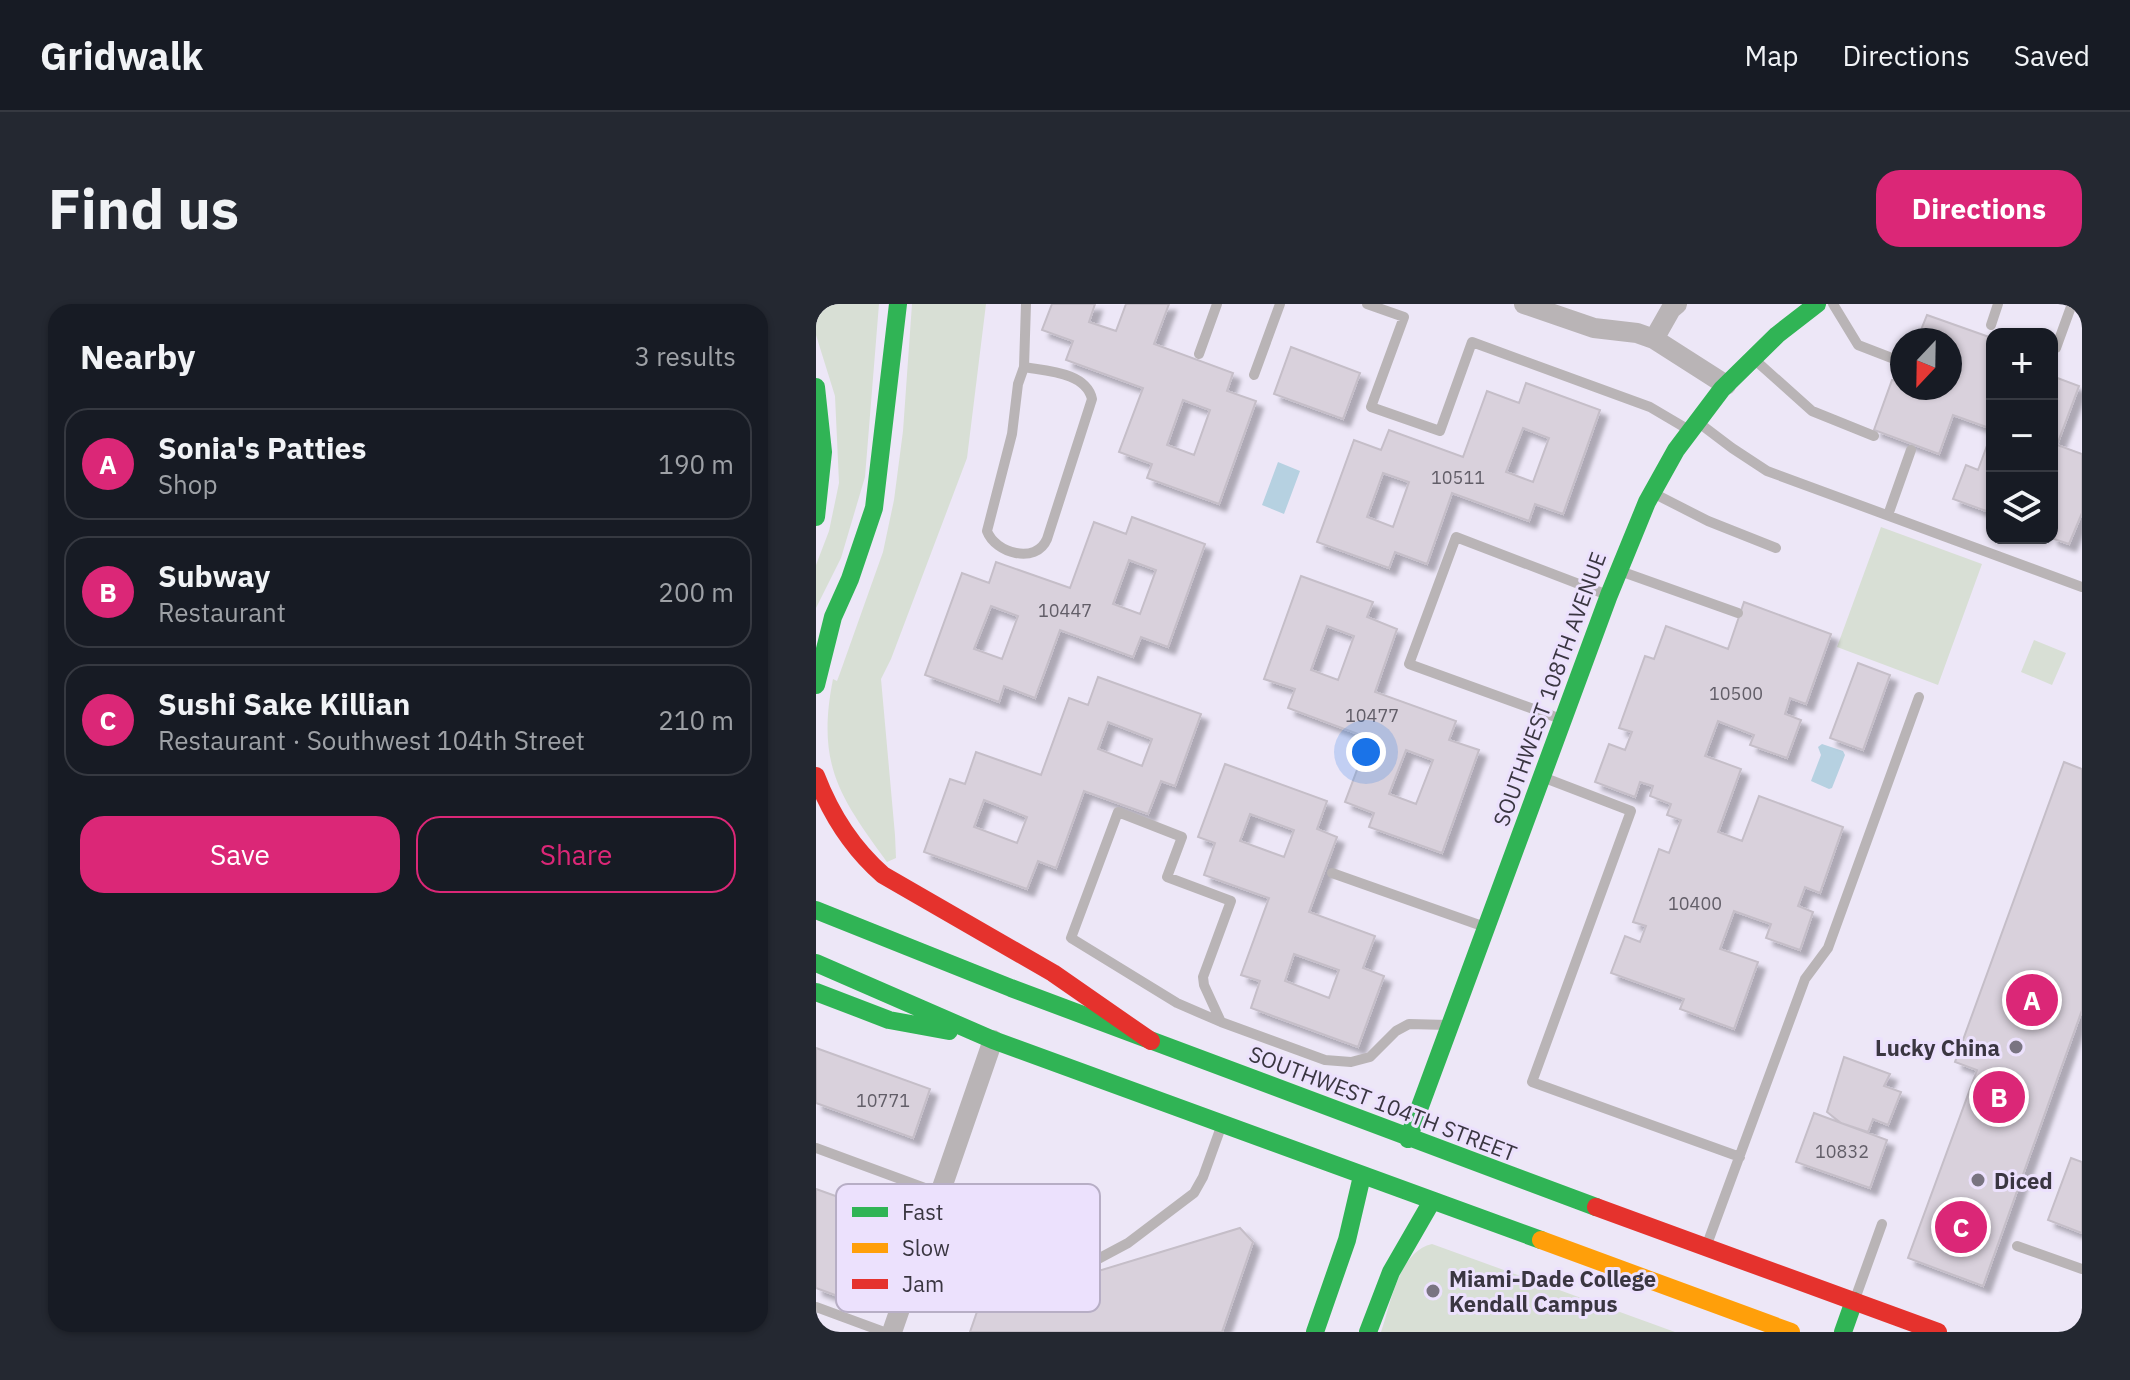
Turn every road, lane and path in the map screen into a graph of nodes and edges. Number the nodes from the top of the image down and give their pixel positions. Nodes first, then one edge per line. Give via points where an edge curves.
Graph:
1 (898, 304) edge
2 (1026, 304) edge
3 (1217, 304) edge
4 (1280, 304) edge
5 (1367, 304) edge
6 (1524, 304) edge
7 (1677, 304) edge
8 (1817, 304) edge
9 (1833, 304) edge
10 (1998, 304) edge
11 (2072, 304) edge
12 (1991, 325) dead end
13 (1654, 339) junction
14 (2058, 342) edge
15 (1199, 354) dead end
16 (1890, 357) edge
17 (1753, 358) junction
18 (1024, 367) junction
19 (1254, 375) dead end
20 (1726, 385) junction
21 (816, 387) edge
22 (1694, 426) junction
23 (1874, 436) dead end
24 (1911, 450) dead end
25 (1654, 493) junction
26 (1888, 515) junction
27 (816, 517) edge
28 (1776, 548) dead end
29 (1619, 570) junction
30 (2082, 587) edge
31 (1609, 595) junction
32 (1738, 613) dead end
33 (833, 617) junction
34 (816, 639) edge
35 (816, 685) edge
36 (1919, 697) dead end
37 (1563, 720) junction
38 (816, 776) edge
39 (1542, 777) junction
40 (1332, 873) dead end
41 (816, 910) edge
42 (1486, 928) junction
43 (816, 963) edge
44 (816, 992) edge
45 (1221, 1022) junction
46 (1450, 1026) junction
47 (993, 1040) junction
48 (1151, 1041) junction
49 (1222, 1125) junction
50 (1408, 1139) junction
51 (816, 1148) edge
52 (1740, 1157) junction
53 (1362, 1176) junction
54 (914, 1184) edge
55 (944, 1184) edge
56 (1432, 1201) junction
57 (1882, 1224) dead end
58 (2017, 1246) dead end
59 (1705, 1248) junction
60 (1100, 1258) edge
61 (2082, 1269) edge
62 (1854, 1301) junction
63 (816, 1307) edge
64 (899, 1312) edge
65 (884, 1332) edge
66 (892, 1332) edge
67 (1315, 1332) edge
68 (1368, 1332) edge
69 (1791, 1332) edge
70 (1843, 1332) edge
71 (1938, 1332) edge

1 - 33 main road via 874,508
2 - 18 lane
3 - 15 lane
4 - 19 lane
5 - 22 lane via 1404,317 1371,407 1440,431 1472,342
6 - 13 street via 1594,328
7 - 13 street
8 - 17 main road, SOUTHWEST 108TH AVENUE
9 - 16 lane via 1858,345
10 - 12 lane
11 - 14 lane
13 - 20 street
17 - 20 main road, SOUTHWEST 108TH AVENUE
17 - 23 lane via 1812,411
18 - 18 lane via 987,531 996,544 1027,555 1041,550 1047,539 1092,399 1077,379
20 - 22 main road, SOUTHWEST 108TH AVENUE
21 - 27 main road via 823,421
22 - 25 main road, SOUTHWEST 108TH AVENUE
22 - 26 lane via 1767,471
24 - 26 lane
25 - 28 lane
25 - 29 main road, SOUTHWEST 108TH AVENUE
26 - 30 lane
29 - 31 main road, SOUTHWEST 108TH AVENUE
29 - 32 lane
31 - 37 main road, SOUTHWEST 108TH AVENUE
31 - 37 lane via 1456,537 1409,664
33 - 34 main road
33 - 35 main road
36 - 52 lane via 1828,948 1805,979
37 - 39 main road, SOUTHWEST 108TH AVENUE
38 - 48 main road via 843,834 875,868 1053,973
39 - 42 main road, SOUTHWEST 108TH AVENUE
39 - 52 lane via 1631,811 1532,1082
40 - 42 lane
41 - 48 main road, SOUTHWEST 104TH STREET
42 - 46 main road, SOUTHWEST 108TH AVENUE
43 - 47 main road
44 - 47 main road via 889,1020
45 - 45 lane via 1177,1003 1071,938 1118,812 1182,837 1167,877 1231,901 1203,977
45 - 46 lane via 1304,1054 1342,1062 1370,1057 1409,1024
46 - 50 main road, SOUTHWEST 108TH AVENUE
47 - 49 main road
47 - 55 street
48 - 50 main road, SOUTHWEST 104TH STREET
49 - 53 main road
49 - 60 lane via 1199,1185 1128,1243
50 - 59 main road, SOUTHWEST 104TH STREET
51 - 54 lane
52 - 59 lane
53 - 56 main road
53 - 67 main road via 1347,1240
56 - 68 main road via 1395,1264
56 - 69 main road
57 - 62 lane
58 - 61 lane
59 - 62 main road, SOUTHWEST 104TH STREET
62 - 70 main road
62 - 71 main road, SOUTHWEST 104TH STREET
63 - 65 lane
64 - 66 street

